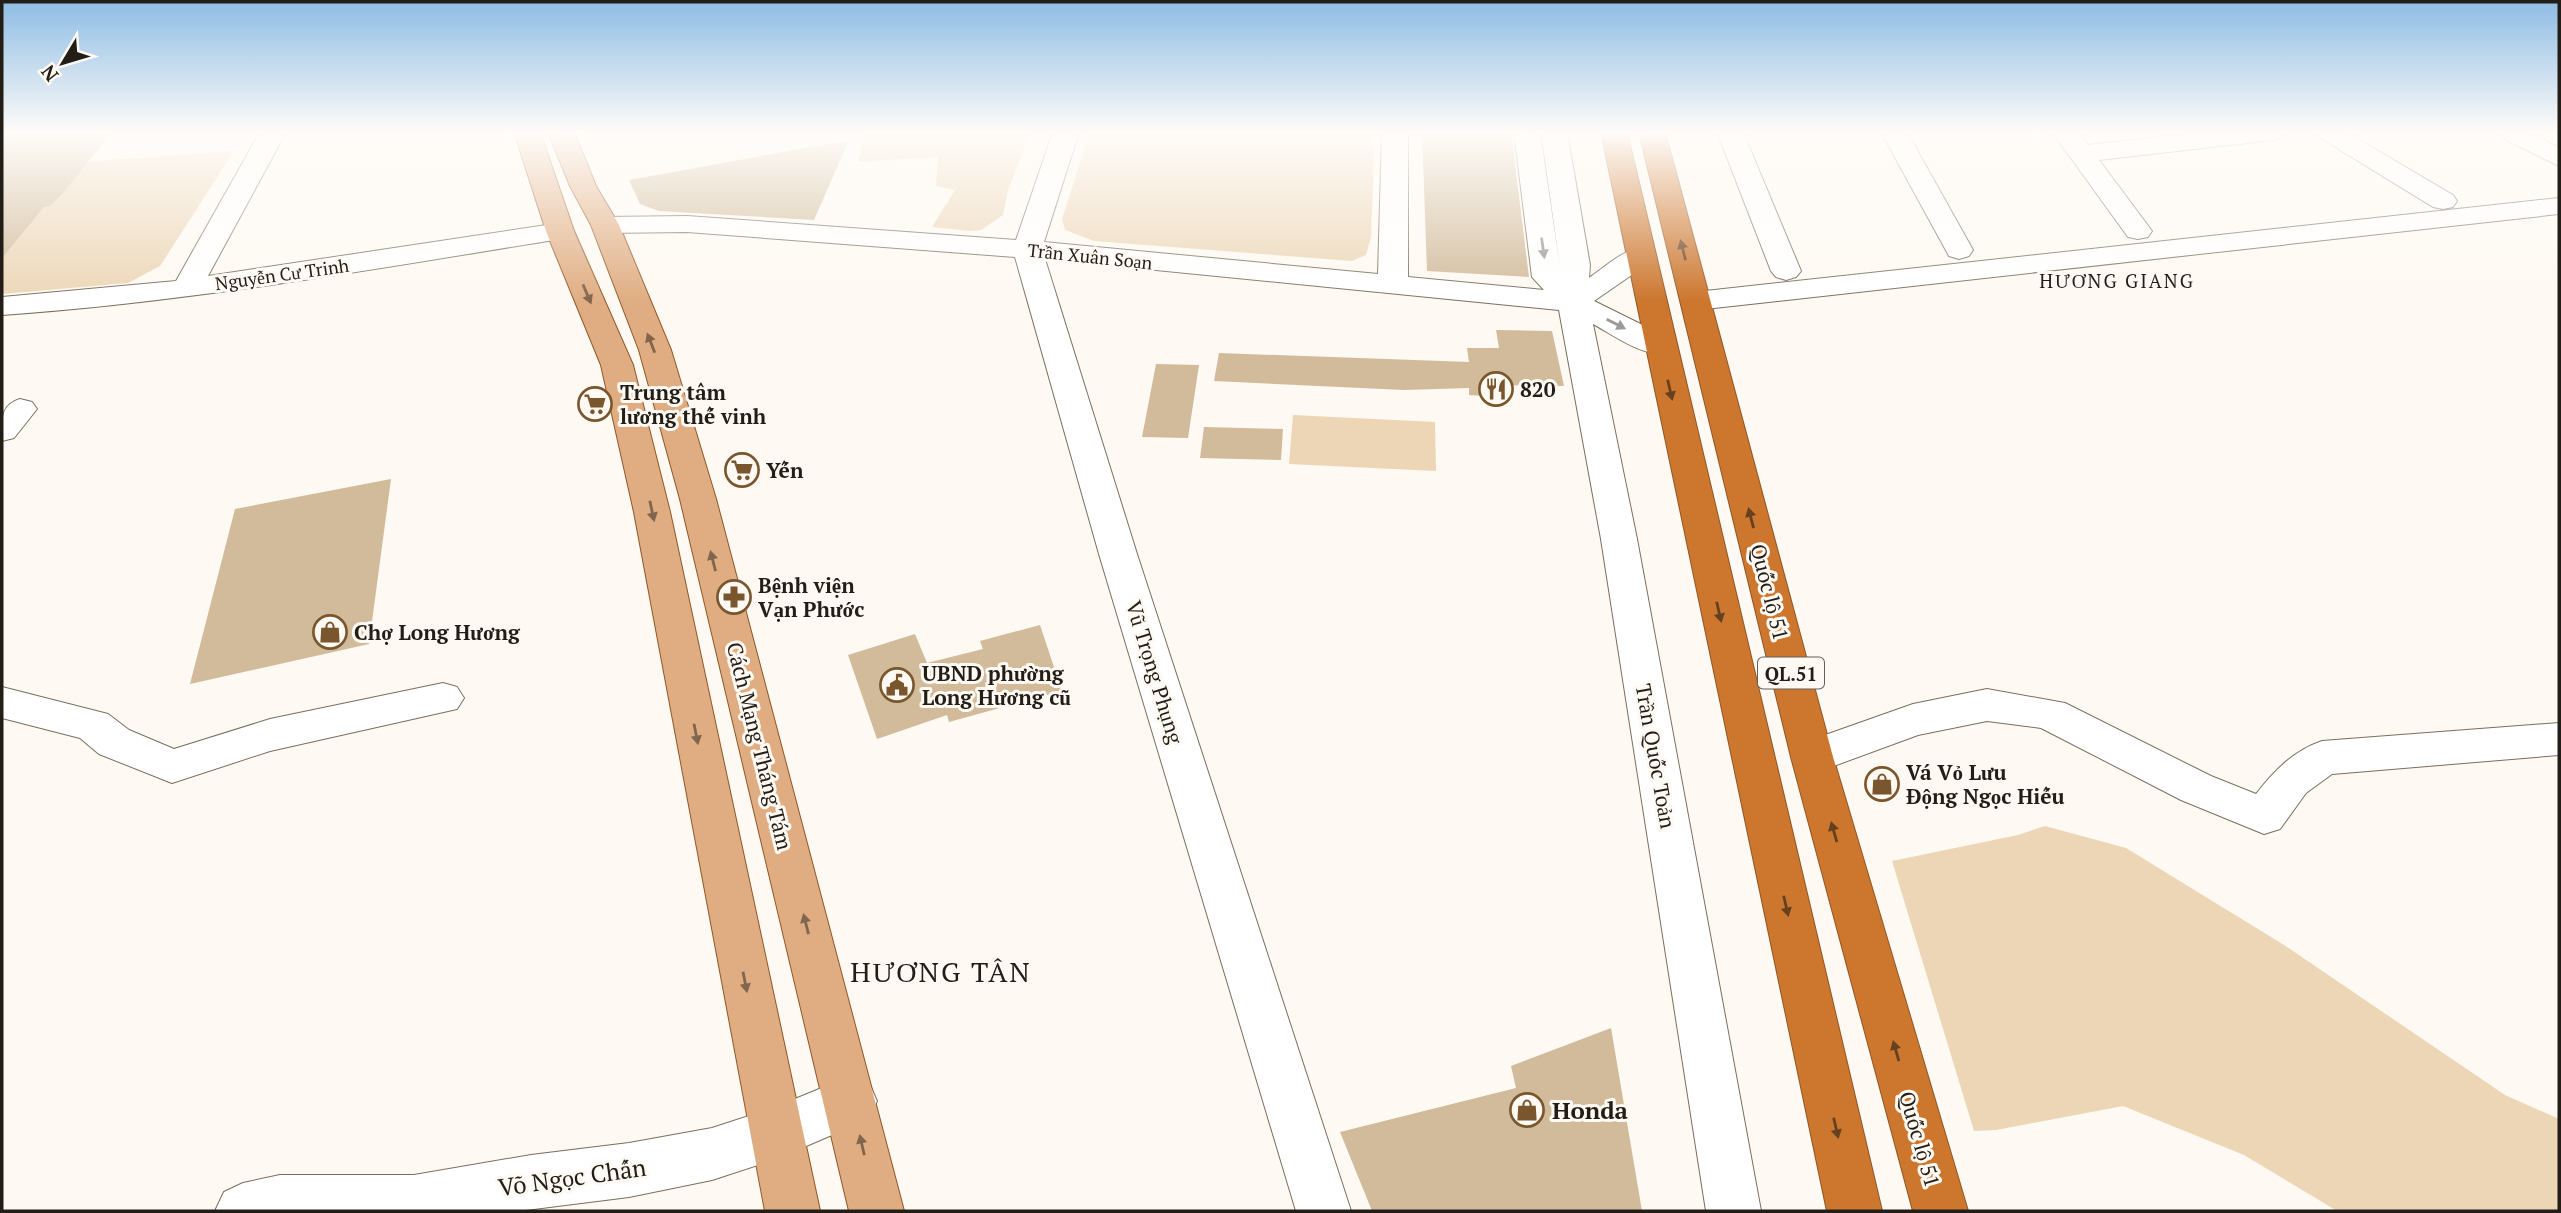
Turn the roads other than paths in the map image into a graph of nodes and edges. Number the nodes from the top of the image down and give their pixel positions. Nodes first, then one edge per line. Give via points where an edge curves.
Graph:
1 (242, 189) edge
2 (546, 189) edge
3 (585, 189) edge
4 (1047, 189) edge
5 (1394, 189) edge
6 (1535, 189) edge
7 (1563, 189) edge
8 (1627, 189) edge
9 (1667, 189) edge
10 (1753, 189) edge
11 (1925, 189) edge
12 (2107, 189) edge
13 (2422, 189) edge
14 (2443, 201) dead end
15 (2559, 206) edge
16 (606, 225) junction
17 (560, 231) junction
18 (2138, 231) dead end
19 (1027, 249) junction
20 (1959, 250) dead end
21 (1642, 255) junction
22 (1786, 271) dead end
23 (1393, 286) junction
24 (187, 288) junction
25 (1696, 301) junction
26 (1573, 302) junction
27 (2, 306) edge
28 (1660, 346) junction
29 (443, 698) dead end
30 (2, 703) edge
31 (2559, 739) edge
32 (1812, 757) junction
33 (851, 1101) junction
34 (776, 1133) junction
35 (265, 1208) edge
36 (793, 1211) edge
37 (877, 1211) edge
38 (1323, 1211) edge
39 (1734, 1211) edge
40 (1855, 1211) edge
41 (1941, 1211) edge

1 - 24 street
2 - 17 main road
3 - 16 main road, Cách Mạng Tháng Tám
4 - 19 street
5 - 23 street
6 -> 26 street via 1547,277
7 - 26 street, Trần Quốc Toản via 1576,265
8 - 21 highway, QL.51
25 -> 9 highway, Quốc lộ 51 / QL.51
10 - 22 street
11 - 20 street
12 - 18 street
13 - 14 street
15 - 25 street
16 - 17 main road
16 - 19 street, Trần Xuân Soạn via 687,224
33 -> 16 main road, Cách Mạng Tháng Tám via 698,499 654,350
17 - 24 street, Nguyễn Cư Trinh
17 -> 34 main road via 617,365 652,512
19 - 23 street, Trần Xuân Soạn
19 - 38 street, Vũ Trọng Phụng
21 - 26 street
21 - 28 highway, QL.51
23 - 26 street, Trần Xuân Soạn
24 - 27 street, Nguyễn Cư Trinh
32 -> 25 highway, Quốc lộ 51 / QL.51
26 -> 28 street, Trần Xuân Soạn
26 - 39 street, Trần Quốc Toản via 1619,539
28 -> 40 highway, QL.51
29 - 30 street via 270,735 172,766 114,742 93,725
31 - 32 street via 2322,758 2291,781 2264,816 2196,788 2050,714 1987,705 1913,720
41 -> 32 highway, Quốc lộ 51 / QL.51
33 - 34 street, Võ Ngọc Chấn
37 -> 33 main road, Cách Mạng Tháng Tám
34 - 35 street, Võ Ngọc Chấn via 712,1154 414,1202
34 - 36 main road

